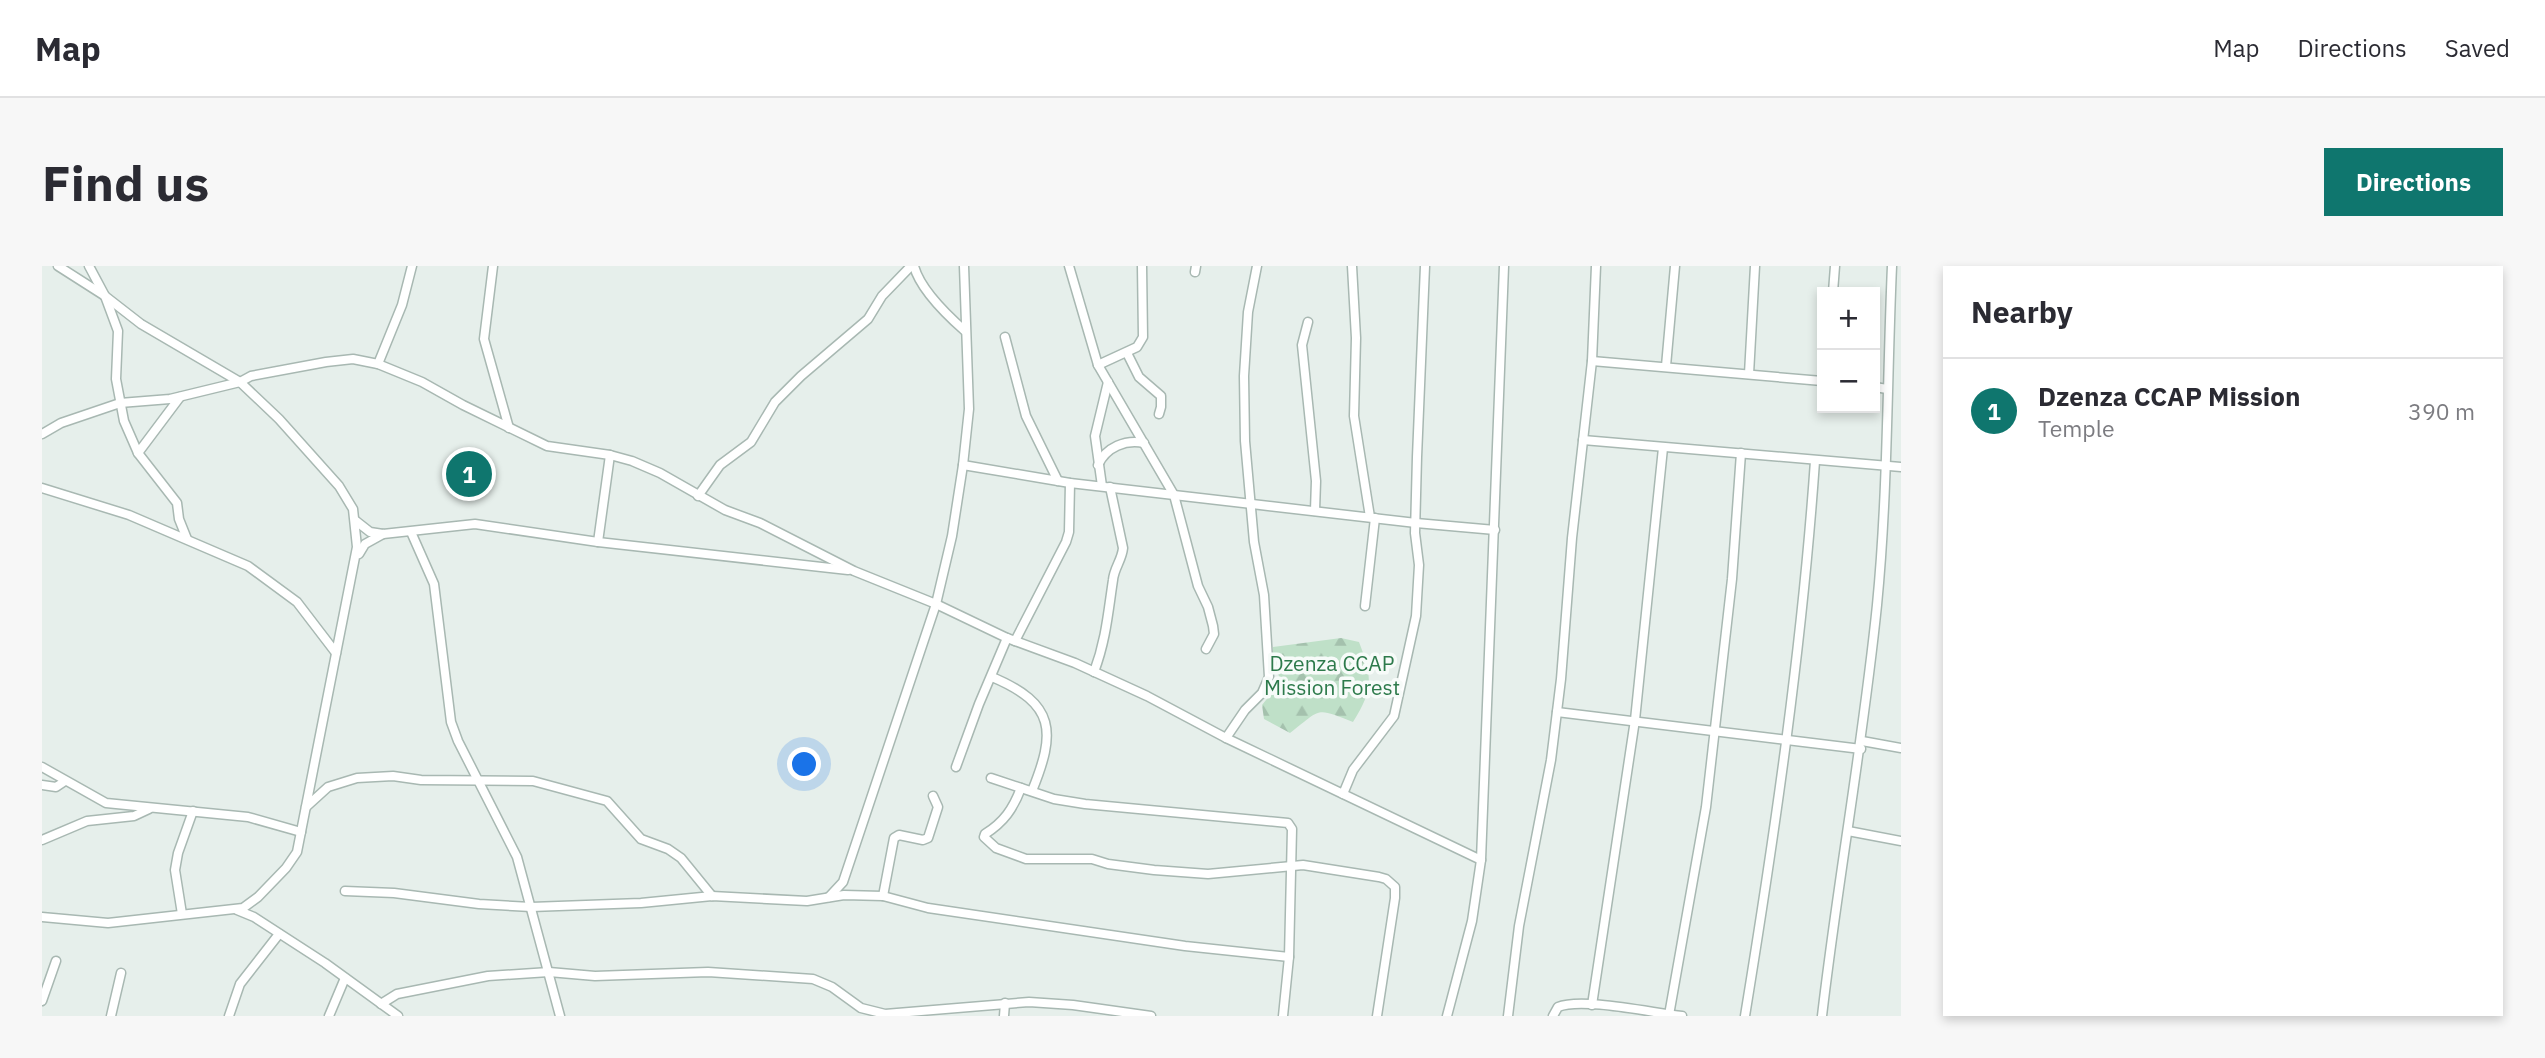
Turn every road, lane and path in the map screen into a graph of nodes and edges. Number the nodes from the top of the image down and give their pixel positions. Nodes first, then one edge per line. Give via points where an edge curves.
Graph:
1 (58, 266) edge
2 (89, 266) edge
3 (412, 266) edge
4 (493, 266) edge
5 (913, 266) edge
6 (964, 266) edge
7 (1069, 266) edge
8 (1142, 266) edge
9 (1257, 266) edge
10 (1352, 266) edge
11 (1425, 266) edge
12 (1504, 266) edge
13 (1596, 266) edge
14 (1675, 266) edge
15 (1755, 266) edge
16 (1835, 266) edge
17 (1892, 266) edge
18 (1833, 287) edge
19 (105, 296) junction
20 (1308, 322) dead end
21 (965, 331) junction
22 (1005, 337) dead end
23 (1127, 353) junction
24 (1592, 361) junction
25 (378, 364) junction
26 (1098, 365) junction
27 (1666, 366) junction
28 (1749, 374) junction
29 (1817, 381) edge
30 (240, 382) junction
31 (1108, 382) junction
32 (1880, 388) edge
33 (1887, 389) junction
34 (182, 396) junction
35 (120, 403) junction
36 (1159, 414) dead end
37 (509, 428) junction
38 (42, 434) edge
39 (1583, 440) junction
40 (1144, 443) junction
41 (1663, 448) junction
42 (138, 453) junction
43 (1741, 453) junction
44 (610, 456) junction
45 (1815, 461) junction
46 (1098, 465) junction
47 (963, 466) junction
48 (1885, 467) junction
49 (1901, 467) edge
50 (1058, 481) junction
51 (1070, 483) junction
52 (1106, 487) junction
53 (42, 488) edge
54 (1174, 495) junction
55 (698, 496) junction
56 (1251, 503) junction
57 (1315, 511) junction
58 (1372, 518) junction
59 (356, 521) junction
60 (1416, 523) junction
61 (1495, 530) junction
62 (411, 532) junction
63 (383, 534) junction
64 (187, 540) junction
65 (598, 542) junction
66 (356, 560) junction
67 (854, 571) junction
68 (936, 604) junction
69 (1365, 606) dead end
70 (1011, 640) junction
71 (1206, 649) dead end
72 (335, 653) junction
73 (1094, 672) junction
74 (992, 677) junction
75 (1557, 712) junction
76 (1635, 720) junction
77 (1714, 731) junction
78 (1226, 738) junction
79 (1785, 741) junction
80 (1861, 745) junction
81 (1901, 748) edge
82 (42, 767) edge
83 (956, 767) dead end
84 (991, 778) dead end
85 (479, 780) junction
86 (65, 781) junction
87 (42, 785) edge
88 (1021, 788) junction
89 (1032, 792) junction
90 (1343, 794) junction
91 (933, 796) dead end
92 (149, 809) junction
93 (305, 809) junction
94 (192, 811) junction
95 (1848, 831) junction
96 (301, 832) junction
97 (43, 839) edge
98 (1901, 841) edge
99 (1481, 860) junction
100 (1290, 866) junction
101 (345, 891) dead end
102 (712, 896) junction
103 (883, 896) junction
104 (829, 897) junction
105 (531, 907) junction
106 (237, 909) junction
107 (182, 914) junction
108 (42, 916) edge
109 (279, 934) junction
110 (1290, 957) junction
111 (56, 961) dead end
112 (549, 972) junction
113 (121, 973) dead end
114 (345, 978) junction
115 (42, 1002) edge
116 (1005, 1003) junction
117 (381, 1004) junction
118 (1592, 1005) junction
119 (1669, 1014) edge
120 (111, 1016) edge
121 (229, 1016) edge
122 (329, 1016) edge
123 (398, 1016) edge
124 (559, 1016) edge
125 (1004, 1016) edge
126 (1151, 1016) edge
127 (1283, 1016) edge
128 (1377, 1016) edge
129 (1447, 1016) edge
130 (1508, 1016) edge
131 (1553, 1016) edge
132 (1682, 1016) edge
133 (1745, 1016) edge
134 (1822, 1016) edge

1 - 19 street
2 - 19 street
3 - 25 street
4 - 37 street via 484,339
5 - 21 street via 940,309
5 - 55 street via 882,296 868,319 775,402 751,442 720,465
6 - 21 street
7 - 26 street
8 - 23 street via 1143,337
9 - 56 street via 1248,312 1244,376
10 - 58 street via 1354,416
11 - 60 street
12 - 61 street
13 - 24 street
14 - 27 street
15 - 28 street
16 - 18 street
17 - 33 street
19 - 30 street via 141,324
19 - 35 street via 118,331
20 - 57 street via 1302,345
21 - 47 street via 969,398
22 - 50 street via 1026,416
23 - 26 street
23 - 36 street via 1139,377 1161,396
24 - 27 street
24 - 39 street
25 - 30 street via 353,359 326,362
25 - 37 street
26 - 31 street
27 - 28 street
28 - 29 street
30 - 34 street
30 - 59 street via 339,486
31 - 40 street
31 - 46 street via 1095,436
32 - 33 street
33 - 48 street
34 - 35 street
34 - 42 street
35 - 38 street
35 - 42 street
37 - 44 street via 554,448
39 - 41 street
39 - 75 street
40 - 46 street via 1123,442
40 - 54 street
41 - 43 street
41 - 76 street
42 - 64 street via 177,503
43 - 45 street
43 - 77 street
44 - 55 street via 660,473
44 - 65 street
45 - 48 street
45 - 79 street
46 - 52 street
47 - 50 street
47 - 68 street
48 - 49 street
48 - 80 street via 1877,603
50 - 51 street
51 - 52 street
51 - 70 street via 1066,542
52 - 54 street
52 - 73 street via 1123,556 1113,577 1109,622
53 - 64 street via 129,515
54 - 56 street
54 - 71 street via 1213,626
55 - 67 street
56 - 57 street
56 - 78 street via 1269,677
57 - 58 street
58 - 60 street
58 - 69 street
59 - 63 street via 370,532
59 - 66 street
60 - 61 street
60 - 90 street via 1417,606 1397,709 1353,770
61 - 99 street
62 - 63 street
62 - 65 street via 475,524
62 - 85 street via 434,584 451,722
63 - 66 street via 365,544
64 - 72 street via 248,566 276,585 297,602
65 - 67 street
66 - 72 street
67 - 68 street
68 - 70 street
68 - 104 street via 843,882
70 - 73 street
70 - 74 street
72 - 93 street
73 - 78 street
74 - 83 street
74 - 89 street via 1023,692 1043,714 1046,752
75 - 76 street
75 - 130 street via 1552,760 1520,917
76 - 77 street
76 - 118 street
77 - 79 street
77 - 119 street via 1706,807
78 - 90 street
79 - 80 street
79 - 133 street
80 - 81 street
80 - 95 street
82 - 86 street
84 - 88 street
85 - 93 street via 357,778 328,787
85 - 102 street via 533,781 603,799 641,839 681,858
85 - 105 street via 514,850
86 - 87 street via 56,787
86 - 92 street via 106,803
88 - 89 street
88 - 100 street via 1010,812 985,837 996,848 1026,859 1092,859 1208,874
89 - 100 street via 1085,804 1288,823 1292,829
90 - 99 street
91 - 103 street via 938,807 928,838 894,838
92 - 94 street
92 - 97 street via 134,816 87,821
93 - 96 street
94 - 96 street via 261,819
94 - 107 street via 175,870
95 - 98 street
95 - 134 street
96 - 106 street via 292,861 258,897
99 - 129 street via 1472,921
100 - 110 street
100 - 128 street via 1365,873 1395,887
101 - 105 street
102 - 104 street via 807,901
102 - 105 street
103 - 104 street
103 - 110 street via 928,908
105 - 112 street
106 - 107 street
106 - 109 street
107 - 108 street via 108,923
109 - 114 street
109 - 121 street via 240,984
110 - 127 street
111 - 115 street
112 - 116 street via 708,972 813,979 832,986 861,1008 885,1014
112 - 117 street via 474,978 397,994
112 - 124 street
113 - 120 street
114 - 117 street
114 - 122 street
116 - 125 street
116 - 126 street via 1048,1002
117 - 123 street
118 - 119 street
118 - 131 street via 1561,1005
119 - 132 street

